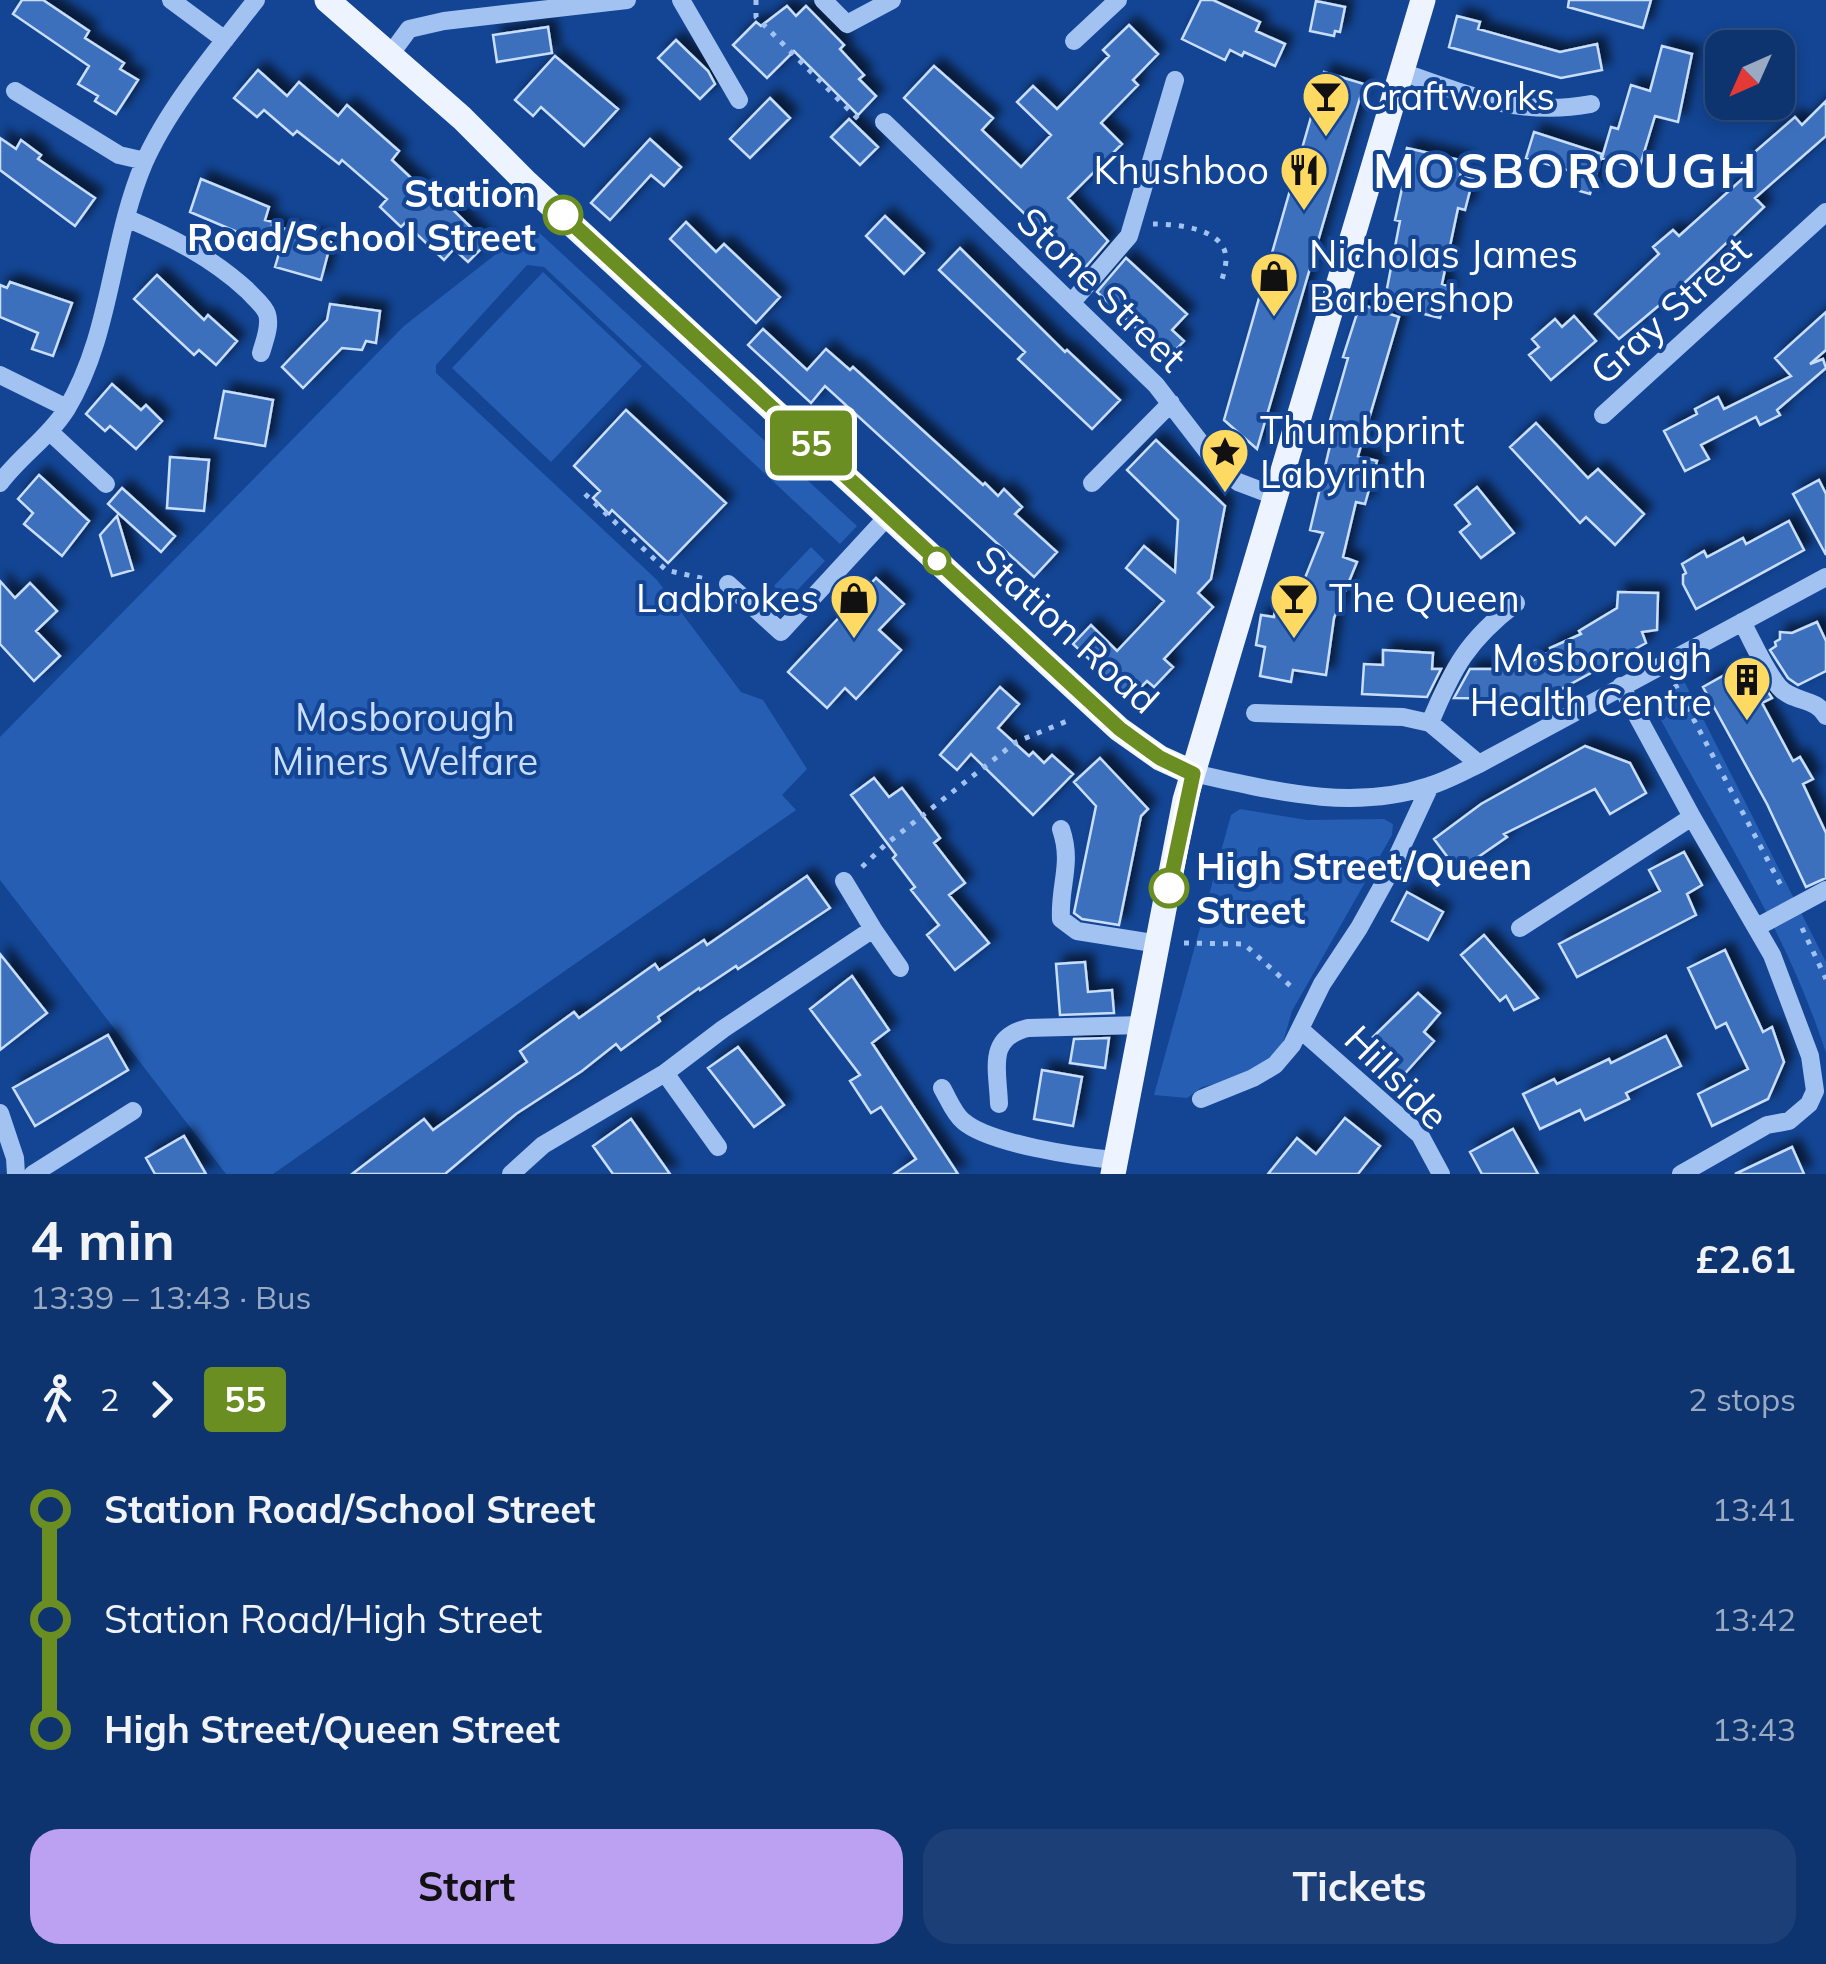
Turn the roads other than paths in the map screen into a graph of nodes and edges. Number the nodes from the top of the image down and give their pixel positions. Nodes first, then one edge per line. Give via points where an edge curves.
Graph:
1 (171, 0) edge
2 (256, 0) edge
3 (327, 0) edge
4 (627, 0) edge
5 (681, 0) edge
6 (824, 0) edge
7 (892, 0) edge
8 (1118, 0) edge
9 (1423, 0) edge
10 (528, 5) edge
11 (225, 40) junction
12 (1074, 41) dead end
13 (390, 55) junction
14 (1402, 72) junction
15 (1175, 80) dead end
16 (15, 91) dead end
17 (739, 100) dead end
18 (1591, 104) dead end
19 (884, 122) road end
20 (145, 162) junction
21 (1826, 212) edge
22 (126, 218) junction
23 (1072, 302) junction
24 (261, 353) dead end
25 (0, 375) edge
26 (1172, 403) junction
27 (67, 408) junction
28 (1602, 415) dead end
29 (50, 432) junction
30 (1092, 482) dead end
31 (0, 483) edge
32 (106, 484) dead end
33 (1275, 496) junction
34 (888, 516) junction
35 (1826, 577) edge
36 (728, 584) road end
37 (1516, 603) dead end
38 (1742, 622) junction
39 (1622, 686) junction
40 (1255, 713) dead end
41 (1826, 716) edge
42 (1430, 722) junction
43 (1478, 764) junction
44 (1193, 774) junction
45 (1430, 786) junction
46 (1692, 817) junction
47 (1062, 829) dead end
48 (844, 881) road end
49 (1826, 890) edge
50 (1756, 927) junction
51 (1520, 928) dead end
52 (872, 929) junction
53 (1159, 944) junction
54 (900, 968) dead end
55 (1142, 1025) junction
56 (1301, 1030) junction
57 (665, 1073) junction
58 (942, 1088) dead end
59 (1201, 1099) dead end
60 (999, 1104) dead end
61 (133, 1111) dead end
62 (0, 1113) edge
63 (718, 1147) dead end
64 (1114, 1167) edge
65 (16, 1174) edge
66 (33, 1174) edge
67 (511, 1174) edge
68 (1441, 1174) edge
69 (1682, 1174) edge

1 - 11 street
2 - 11 street
3 - 13 main road, Station Road
4 - 10 street
5 - 17 street
6 - 7 street via 848,24
8 - 12 street
9 - 14 main road
10 - 13 street via 409,29
11 - 20 street
13 - 34 main road, Station Road
14 - 18 street via 1502,104
14 - 33 main road
15 - 23 street via 1129,236
16 - 20 street via 119,155
19 - 23 street, Stone Street
20 - 22 street
21 - 28 street, Gray Street
22 - 24 street via 177,239 257,301 267,314
22 - 27 street via 105,316
23 - 26 street, Stone Street
25 - 27 street
26 - 30 street
26 - 33 street, Stone Street via 1220,468
27 - 29 street
29 - 31 street
29 - 32 street
33 - 44 main road
34 - 36 street via 781,632
34 - 44 main road, Station Road via 1135,742
35 - 38 street
37 - 42 street via 1450,672
38 - 39 street
38 - 41 street via 1779,687 1815,703
39 - 43 street
39 - 46 street
40 - 42 street
42 - 43 street
43 - 45 street
44 - 45 street via 1346,799
44 - 53 main road
45 - 56 street, Hillside
46 - 50 street
46 - 51 street
47 - 53 street via 1068,868 1061,919 1076,931
48 - 52 street
49 - 50 street
50 - 69 street via 1810,1056 1815,1091 1789,1121 1768,1125
52 - 54 street
52 - 57 street
53 - 55 main road
55 - 60 street via 1014,1032 998,1049
55 - 64 main road
56 - 59 street, Hillside via 1274,1064
56 - 68 street, Hillside via 1420,1135
57 - 63 street
57 - 67 street via 543,1144
58 - 64 street via 962,1121 979,1129
61 - 66 street
62 - 65 street

